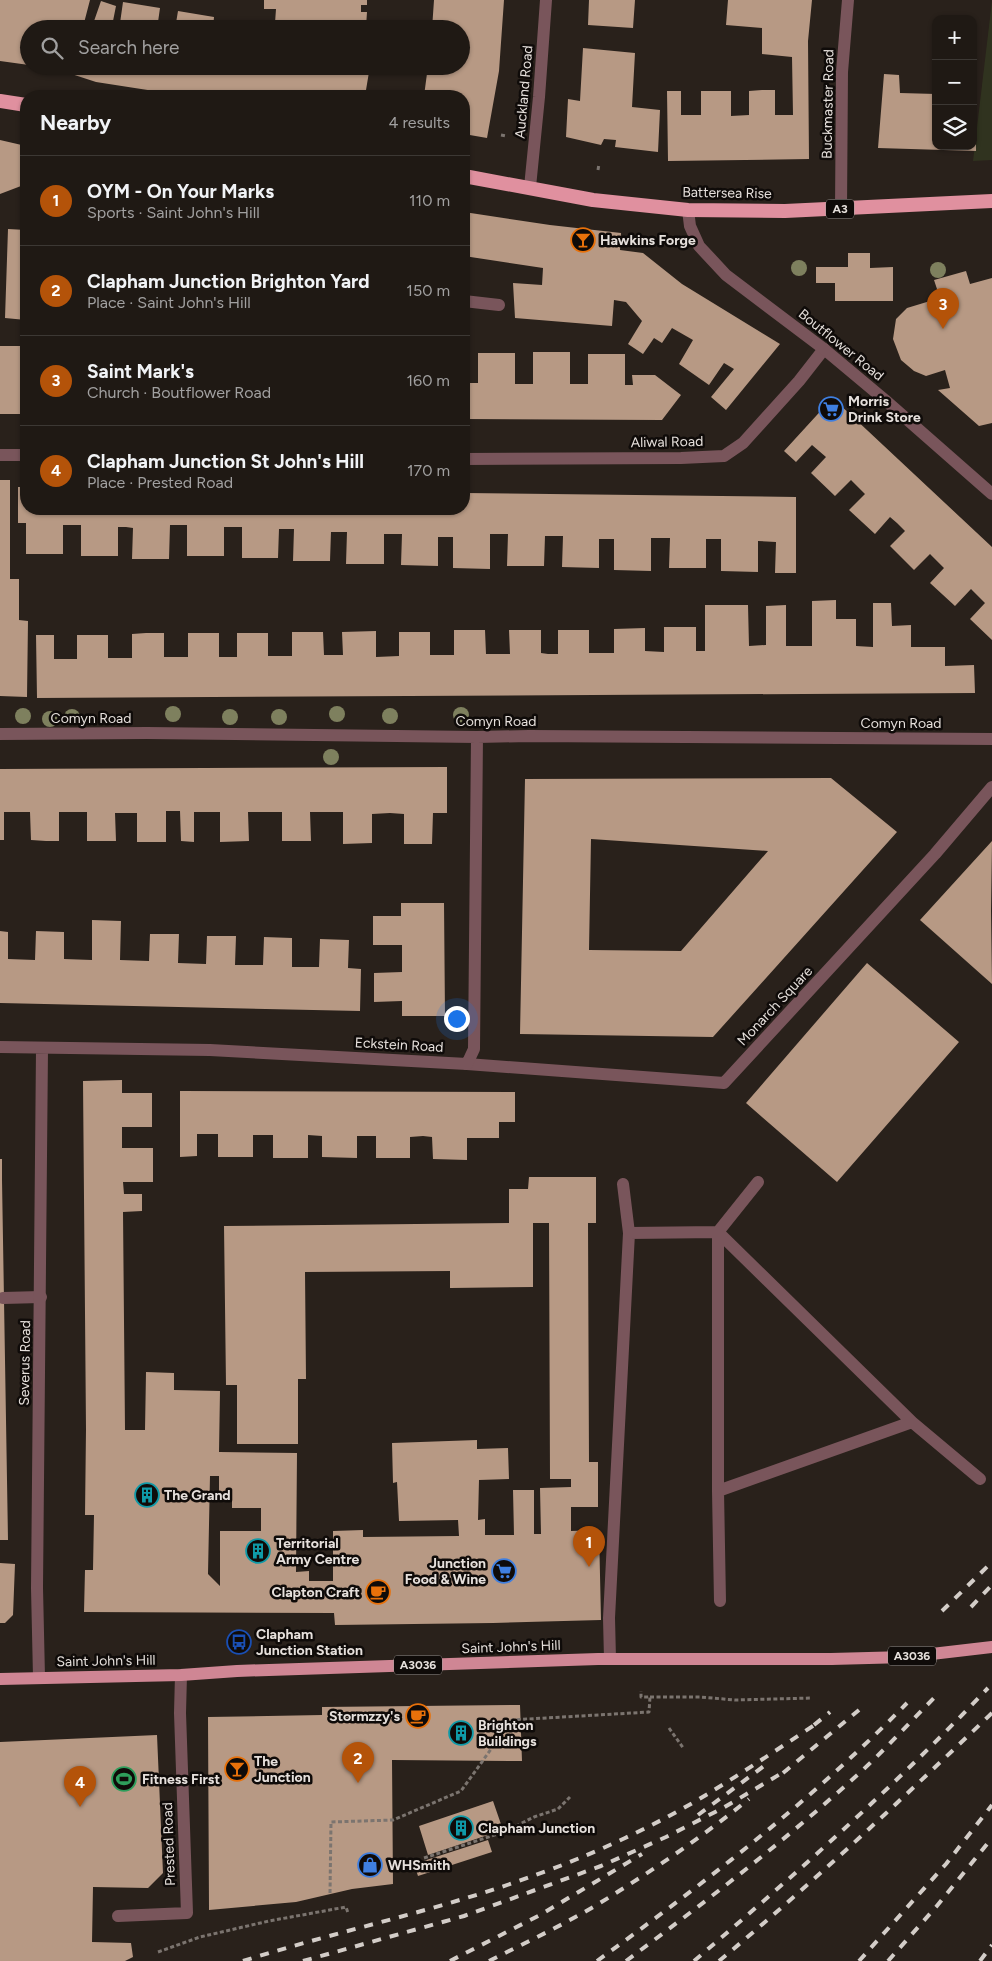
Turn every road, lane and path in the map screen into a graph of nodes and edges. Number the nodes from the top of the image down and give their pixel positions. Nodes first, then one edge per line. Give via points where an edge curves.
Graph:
1 (546, 0) edge
2 (848, 0) edge
3 (0, 101) edge
4 (20, 104) edge
5 (501, 135) dead end
6 (506, 136) dead end
7 (599, 164) dead end
8 (598, 170) dead end
9 (470, 177) edge
10 (530, 187) junction
11 (992, 201) edge
12 (841, 209) junction
13 (688, 210) junction
14 (470, 302) edge
15 (498, 305) dead end
16 (824, 349) junction
17 (0, 455) edge
18 (20, 456) edge
19 (470, 459) edge
20 (992, 494) edge
21 (0, 734) edge
22 (477, 737) junction
23 (992, 739) edge
24 (992, 787) edge
25 (0, 1047) edge
26 (42, 1049) junction
27 (467, 1064) junction
28 (507, 1066) joint
29 (758, 1182) dead end
30 (623, 1184) dead end
31 (718, 1232) junction
32 (629, 1233) junction
33 (3, 1298) dead end
34 (40, 1298) junction
35 (912, 1422) junction
36 (980, 1479) dead end
37 (718, 1491) junction
38 (720, 1601) dead end
39 (992, 1647) edge
40 (610, 1659) junction
41 (181, 1675) junction
42 (39, 1677) junction
43 (0, 1678) edge
44 (641, 1690) dead end
45 (650, 1697) junction
46 (812, 1698) dead end
47 (669, 1728) dead end
48 (684, 1749) dead end
49 (570, 1797) dead end
50 (424, 1858) dead end
51 (330, 1893) dead end
52 (348, 1913) dead end
53 (118, 1916) dead end
54 (158, 1952) dead end

1 - 10 street, Auckland Road
2 - 12 street, Buckmaster Road via 842,72
3 - 4 highway
5 - 6 path
7 - 8 path
9 - 10 highway, Battersea Rise / A3
10 - 13 highway, Battersea Rise / A3 via 593,200
11 - 12 highway, Battersea Rise / A3
12 - 13 highway, Battersea Rise / A3
13 - 16 street, Boutflower Road via 690,226 699,246 726,275
14 - 15 street
16 - 19 street, Aliwal Road via 743,443 724,456
16 - 20 street, Boutflower Road
17 - 18 street
21 - 22 street, Comyn Road
22 - 23 street, Comyn Road
22 - 27 street via 474,1049
24 - 28 street, Monarch Square via 935,854 724,1083
25 - 26 street, Eckstein Road
26 - 27 street, Eckstein Road via 210,1050
26 - 34 street, Severus Road
27 - 28 street, Eckstein Road
29 - 31 street
30 - 32 street
31 - 32 street
31 - 35 street
31 - 37 street
32 - 40 street via 609,1618
33 - 34 street
34 - 42 street, Severus Road
35 - 36 street
35 - 37 street
37 - 38 street
39 - 40 main road, Saint John's Hill / A3036, bridge via 906,1657
40 - 41 main road, Saint John's Hill / A3036
41 - 42 main road, Saint John's Hill / A3036
41 - 53 street, Prested Road via 187,1913
42 - 43 main road, Saint John's Hill / A3036
44 - 45 path via 641,1697
45 - 46 path
45 - 51 path via 649,1712 512,1720 461,1791 393,1820 330,1822
47 - 48 path
49 - 50 path via 558,1809 504,1832
52 - 54 path via 346,1907 269,1921 200,1937

